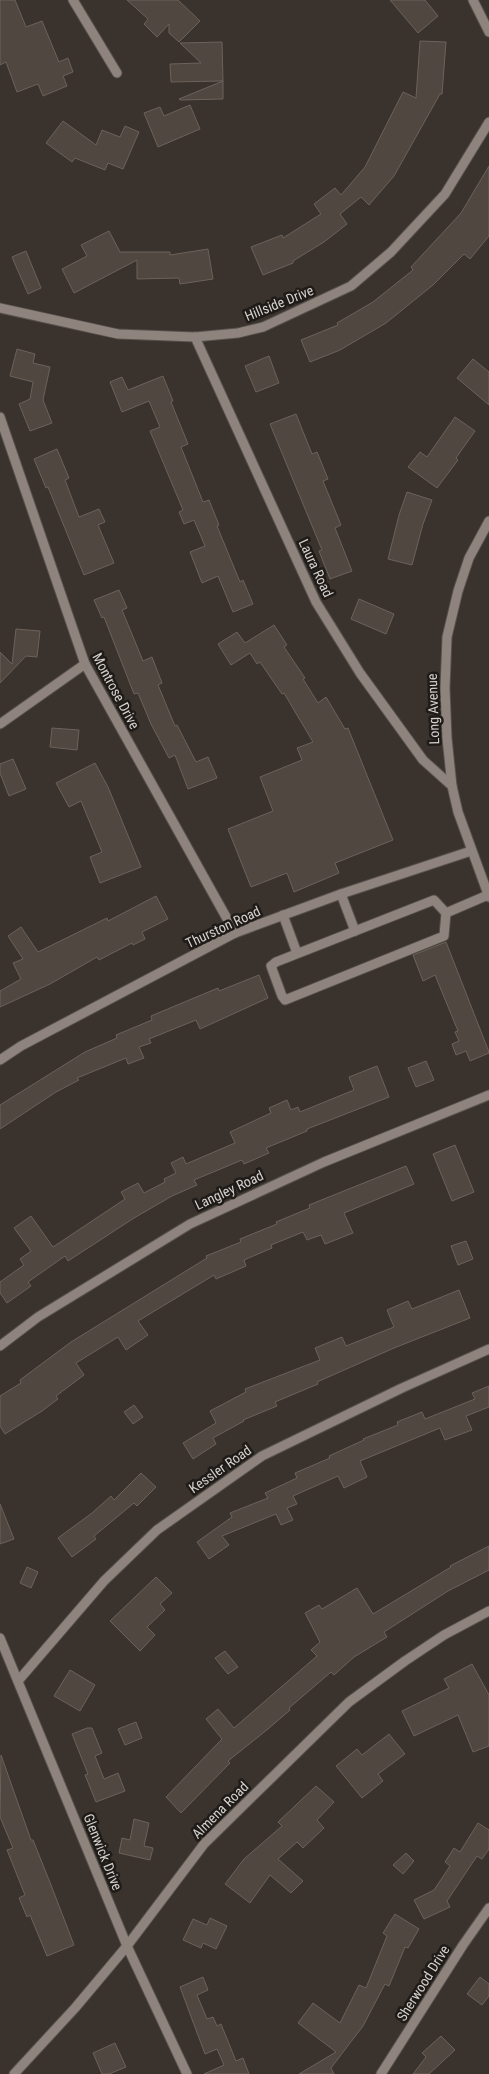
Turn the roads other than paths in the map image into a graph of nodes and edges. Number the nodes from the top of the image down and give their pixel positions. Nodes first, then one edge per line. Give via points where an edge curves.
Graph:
1 (73, 0) edge
2 (472, 0) edge
3 (489, 32) edge
4 (117, 74) dead end
5 (489, 122) edge
6 (0, 308) edge
7 (195, 337) junction
8 (0, 417) edge
9 (489, 521) edge
10 (84, 664) junction
11 (0, 724) edge
12 (452, 786) junction
13 (471, 851) junction
14 (341, 894) junction
15 (488, 896) edge
16 (446, 913) junction
17 (283, 915) junction
18 (356, 931) junction
19 (235, 933) junction
20 (297, 953) junction
21 (0, 1060) edge
22 (489, 1095) edge
23 (0, 1346) edge
24 (489, 1349) edge
25 (489, 1611) edge
26 (0, 1638) edge
27 (18, 1681) junction
28 (489, 1908) edge
29 (127, 1946) junction
30 (14, 2074) edge
31 (187, 2074) edge
32 (381, 2074) edge

1 - 4 street
2 - 3 street
5 - 7 street, Hillside Drive via 445,194 392,252 351,286 263,327
6 - 7 street, Hillside Drive via 118,334
7 - 12 street, Laura Road via 316,602 360,672 424,760
8 - 10 street, Montrose Drive
9 - 12 street, Long Avenue via 469,558 447,637 445,688
10 - 11 street
10 - 19 street, Montrose Drive
12 - 13 street, Long Avenue
13 - 14 street, Thurston Road
13 - 15 street, Long Avenue
14 - 17 street, Thurston Road
14 - 18 street
15 - 16 street
16 - 18 street via 434,900
16 - 20 street via 444,936 285,1000 271,966
17 - 19 street, Thurston Road
17 - 20 street
18 - 20 street
19 - 21 street, Thurston Road
22 - 23 street, Langley Road via 324,1162 190,1224 38,1317
24 - 27 street, Kessler Road via 262,1456 157,1530 104,1581
25 - 29 street, Almena Road via 436,1640 349,1702 204,1844
26 - 27 street, Glenwick Drive
27 - 29 street, Glenwick Drive
28 - 32 street, Sherwood Drive
29 - 30 street, Almena Road
29 - 31 street, Glenwick Drive

